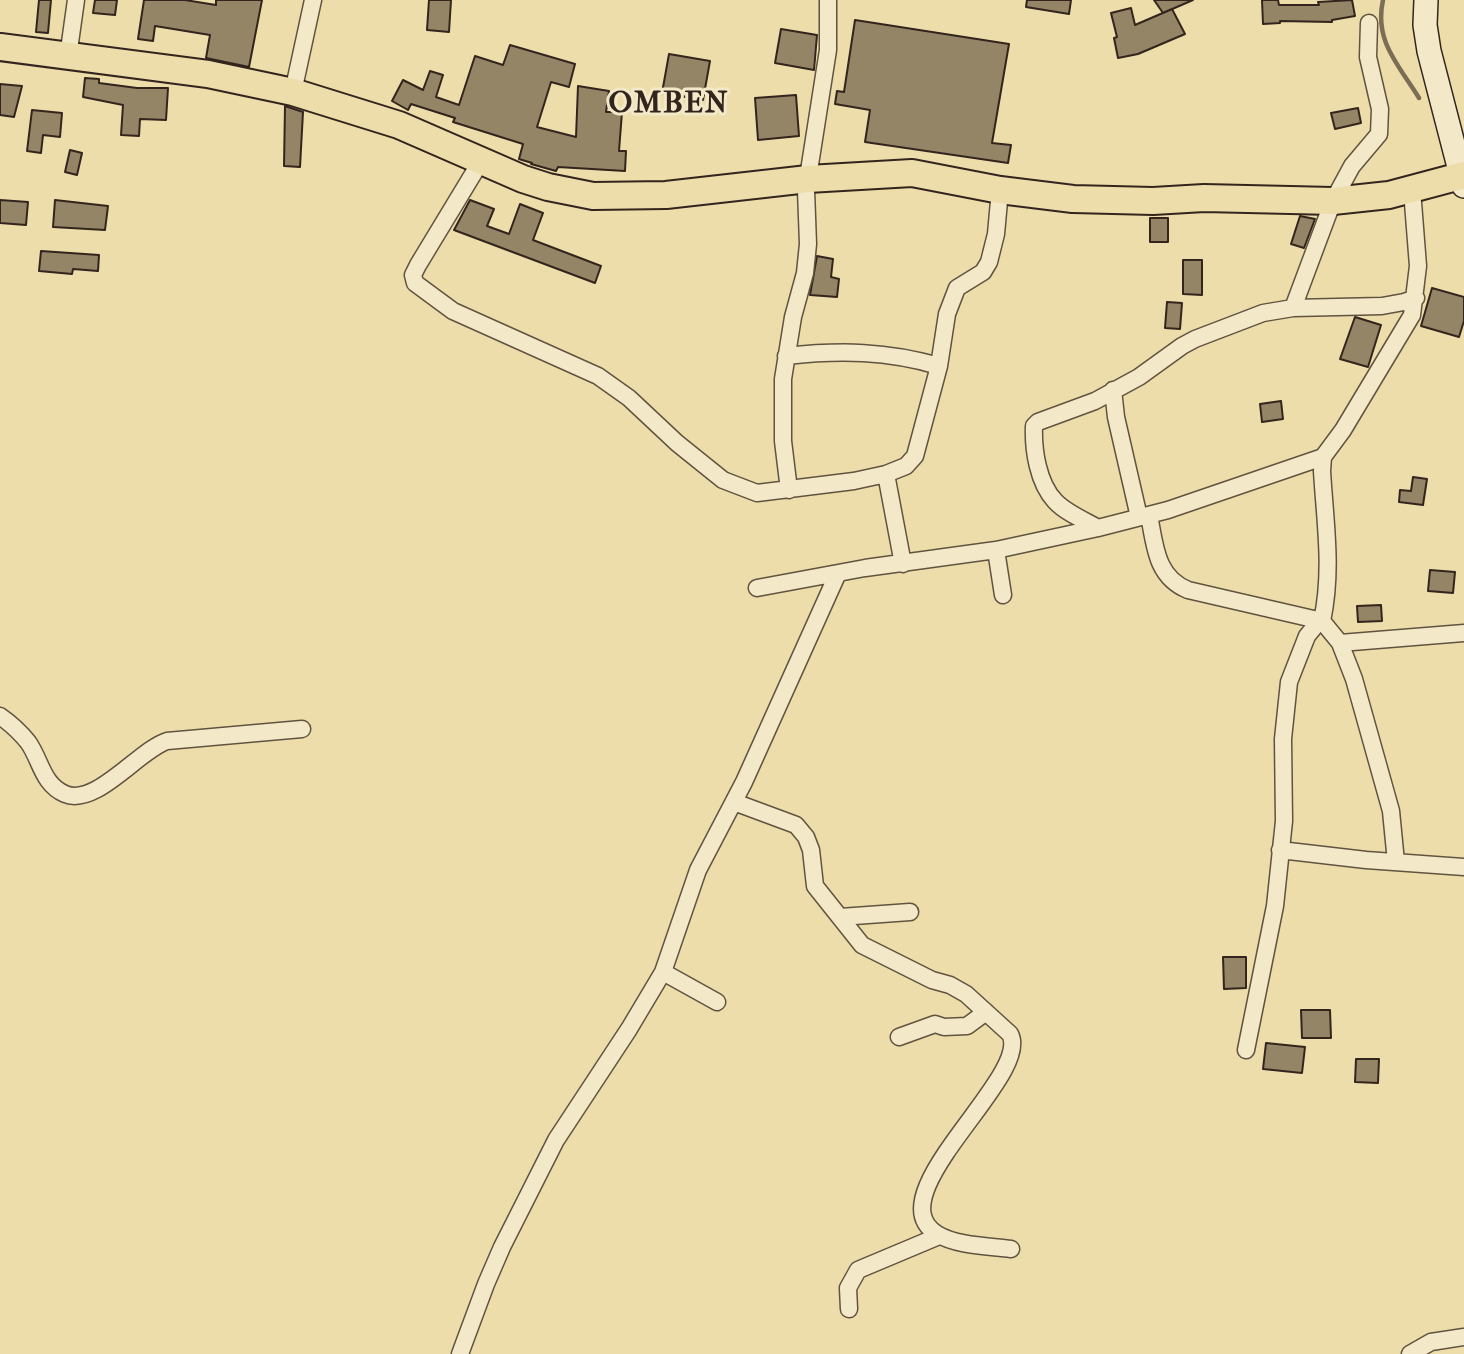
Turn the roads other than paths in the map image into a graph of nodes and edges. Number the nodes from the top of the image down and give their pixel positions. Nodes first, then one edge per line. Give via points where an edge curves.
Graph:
1 (76, 0) edge
2 (313, 0) edge
3 (828, 0) edge
4 (1426, 0) edge
5 (1369, 23) dead end
6 (0, 47) edge
7 (68, 57) junction
8 (293, 92) junction
9 (481, 162) junction
10 (808, 179) junction
11 (1463, 179) edge
12 (1000, 190) junction
13 (1412, 190) junction
14 (1333, 201) junction
15 (1416, 298) junction
16 (1293, 308) junction
17 (786, 356) junction
18 (939, 366) junction
19 (1113, 390) junction
20 (1323, 457) junction
21 (886, 474) junction
22 (789, 490) junction
23 (1144, 516) junction
24 (1098, 528) junction
25 (996, 550) junction
26 (903, 564) junction
27 (838, 573) junction
28 (757, 588) dead end
29 (1003, 595) dead end
30 (1322, 621) junction
31 (1464, 633) edge
32 (1340, 643) junction
33 (0, 716) edge
34 (302, 729) dead end
35 (734, 802) junction
36 (1280, 850) junction
37 (1396, 862) junction
38 (1464, 867) edge
39 (911, 912) dead end
40 (840, 916) junction
41 (663, 972) junction
42 (717, 1002) dead end
43 (986, 1012) junction
44 (899, 1037) dead end
45 (1245, 1050) dead end
46 (939, 1236) junction
47 (1011, 1249) dead end
48 (849, 1308) dead end
49 (1464, 1337) edge
50 (460, 1354) edge
51 (1410, 1354) edge

1 - 7 street
2 - 8 street
3 - 10 street via 828,50
4 - 11 street via 1429,51
5 - 14 street via 1368,57 1380,109 1379,134 1352,166
6 - 7 main road
7 - 8 main road via 208,74
8 - 9 main road via 399,125
9 - 10 main road via 548,187 593,196 666,195
9 - 22 street via 418,265 415,283 453,312 598,376 723,480 757,493
10 - 12 main road via 912,173
10 - 17 street via 805,273
11 - 13 main road
12 - 14 main road via 1073,199
12 - 18 street via 989,262 952,297
13 - 14 main road
13 - 15 street
14 - 16 street
15 - 16 street via 1382,306
15 - 20 street via 1405,329
16 - 19 street via 1263,313 1195,339
17 - 18 street via 878,353
17 - 22 street via 782,406
18 - 21 street via 915,456 906,466
19 - 23 street via 1116,417
19 - 24 street via 1034,426 1038,461 1049,492 1064,509
20 - 23 street
20 - 30 street via 1330,564
21 - 22 street
21 - 26 street
23 - 24 street
23 - 30 street via 1160,562 1176,585
24 - 25 street
25 - 26 street
25 - 29 street
26 - 27 street
27 - 28 street
27 - 35 street
30 - 32 street
30 - 36 street via 1307,636 1289,682
31 - 32 street
32 - 37 street via 1391,811
33 - 34 street via 29,743 47,781 74,796 87,794 167,741
35 - 40 street via 796,825 806,837 815,886
35 - 41 street via 698,870
36 - 37 street
36 - 45 street via 1275,906
37 - 38 street
39 - 40 street
40 - 43 street via 862,945 950,985
41 - 42 street
41 - 50 street via 556,1140 502,1247
43 - 44 street via 967,1026 936,1024
43 - 46 street via 1010,1034 1014,1049 930,1180 921,1214
46 - 47 street
46 - 48 street via 858,1270 848,1288
49 - 51 street via 1431,1342

